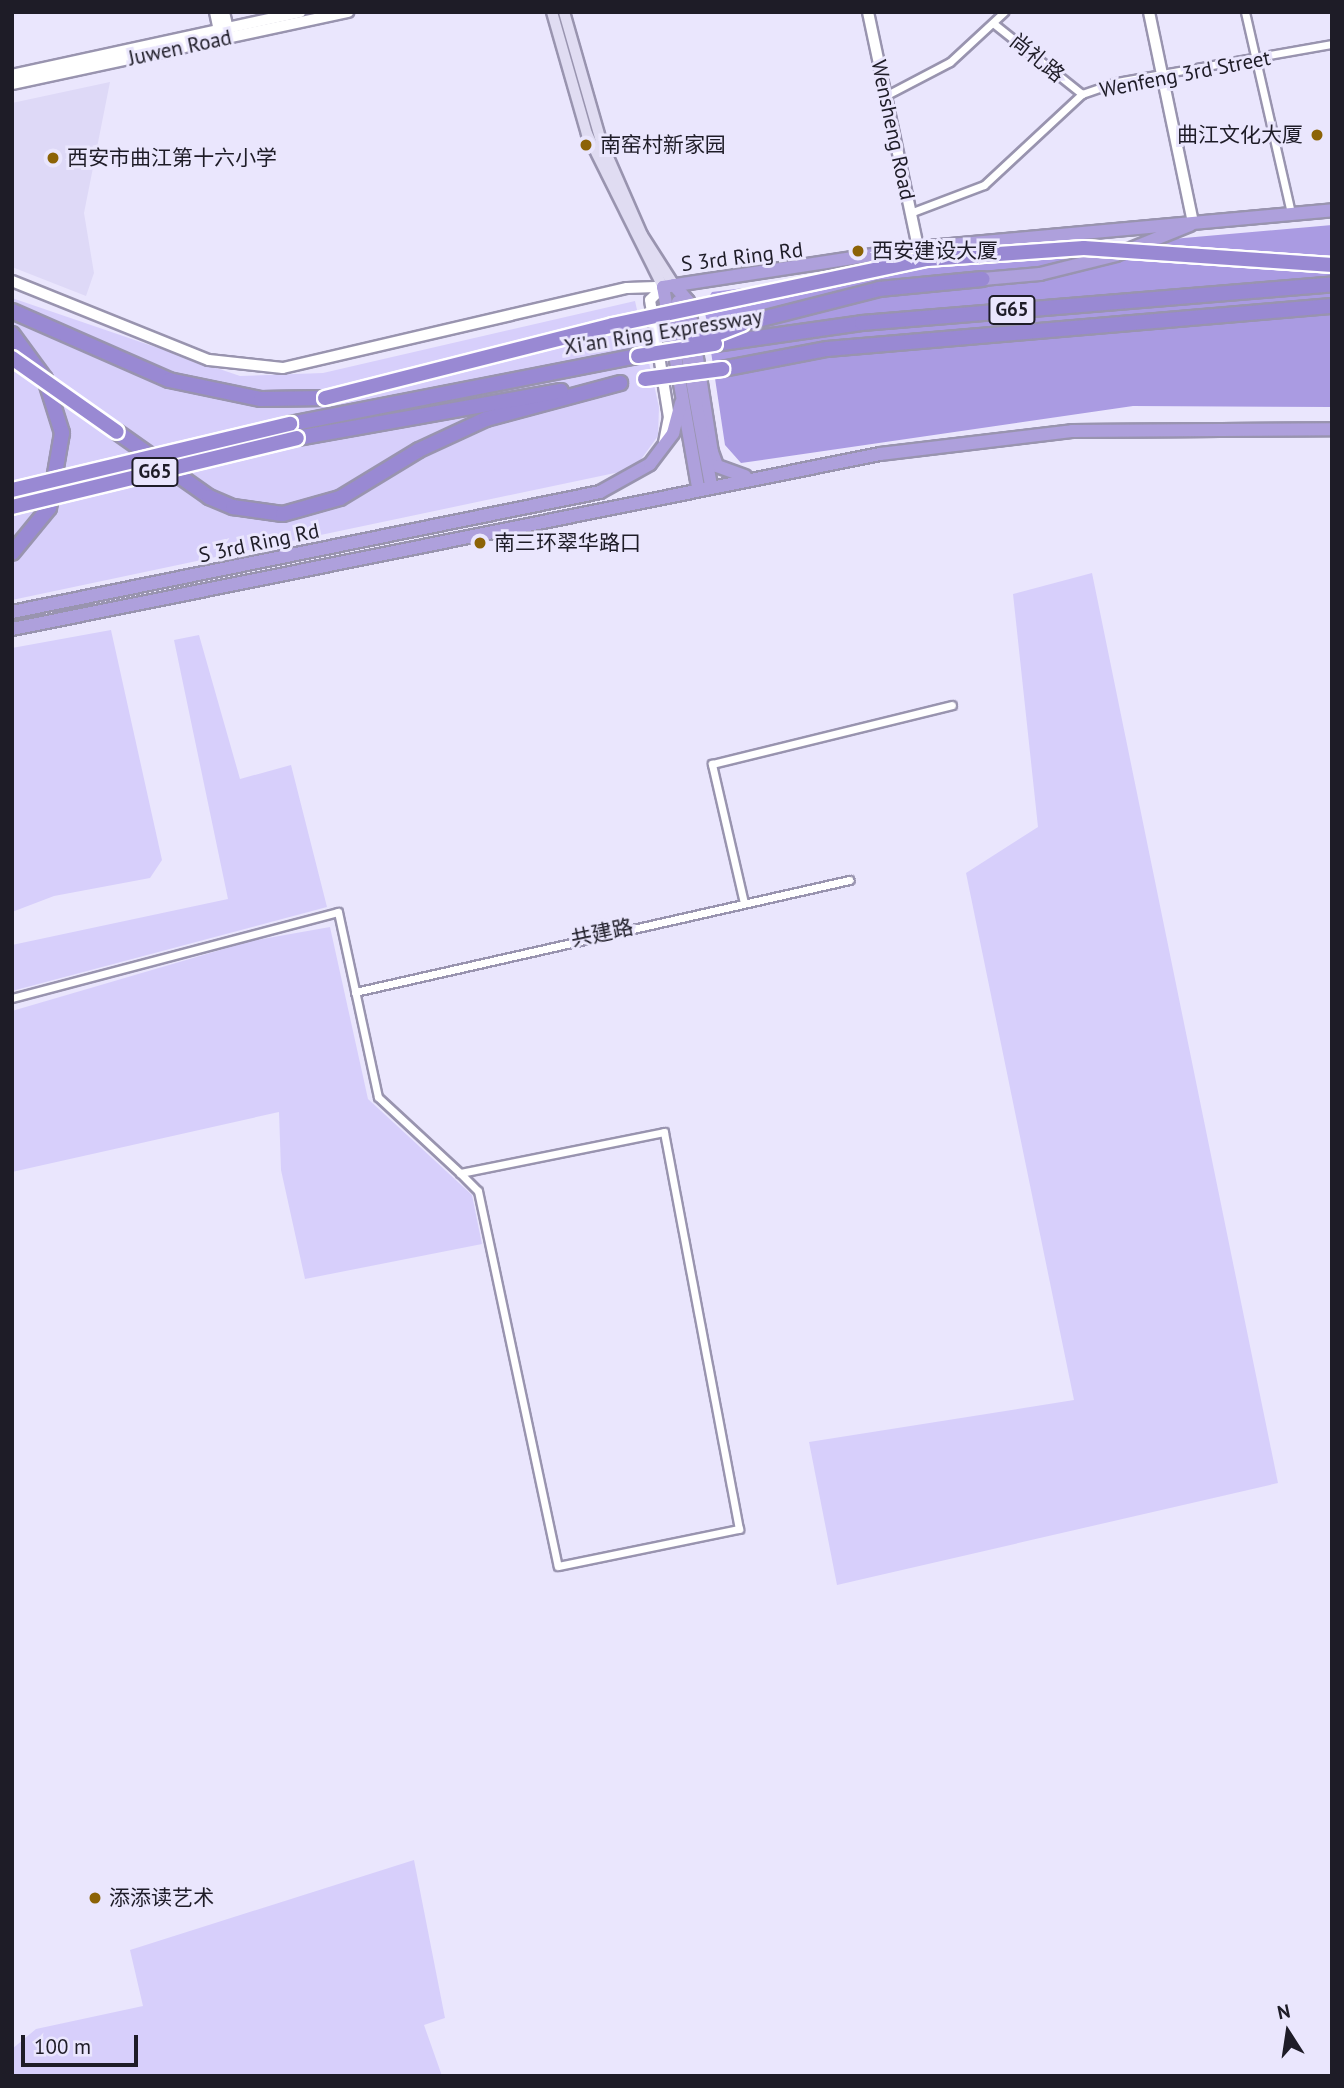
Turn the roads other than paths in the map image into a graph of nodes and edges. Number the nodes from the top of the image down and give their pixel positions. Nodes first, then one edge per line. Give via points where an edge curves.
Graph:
1 (215, 12) edge
2 (224, 12) edge
3 (300, 12) edge
4 (348, 12) edge
5 (552, 12) edge
6 (564, 12) edge
7 (868, 12) edge
8 (1004, 12) edge
9 (1149, 12) edge
10 (1245, 12) edge
11 (993, 23) junction
12 (224, 34) junction
13 (1332, 44) edge
14 (1256, 61) junction
15 (1161, 73) junction
16 (12, 75) edge
17 (12, 83) edge
18 (1082, 94) junction
19 (885, 96) junction
20 (1332, 210) edge
21 (910, 213) junction
22 (1291, 213) junction
23 (1193, 223) junction
24 (918, 248) junction
25 (1332, 265) edge
26 (982, 279) joint
27 (12, 281) edge
28 (1332, 284) edge
29 (668, 286) junction
30 (1332, 306) edge
31 (12, 311) edge
32 (12, 334) edge
33 (680, 349) junction
34 (12, 358) edge
35 (620, 383) junction
36 (682, 399) junction
37 (1332, 429) edge
38 (663, 449) junction
39 (759, 477) junction
40 (705, 486) junction
41 (12, 490) edge
42 (12, 507) edge
43 (12, 553) edge
44 (12, 612) edge
45 (12, 629) edge
46 (952, 705) dead end
47 (849, 880) dead end
48 (744, 903) junction
49 (355, 992) junction
50 (12, 998) edge
51 (460, 1173) junction

1 - 12 street
2 - 12 street
3 - 12 street, Juwen Road
4 - 12 street, Juwen Road
5 - 29 main road via 590,141
6 - 29 main road via 601,141
7 - 19 street, Wensheng Road
8 - 11 street
9 - 15 street
10 - 14 street
11 - 18 street, 尚礼路
11 - 19 street via 925,80
12 - 16 street, Juwen Road
12 - 17 street, Juwen Road
13 - 14 street, Wenfeng 3rd Street
14 - 15 street, Wenfeng 3rd Street
14 - 22 street
15 - 18 street, Wenfeng 3rd Street
15 - 23 street
18 - 21 street, Wenfeng 3rd Street via 984,186
19 - 21 street, Wensheng Road
20 - 22 highway, S 3rd Ring Rd
21 - 24 street, Wensheng Road
22 - 23 highway, S 3rd Ring Rd
23 - 24 highway, S 3rd Ring Rd
23 - 26 highway via 1116,255 1040,274
24 - 29 highway, S 3rd Ring Rd
25 - 31 highway, bridge via 1084,248 928,259 613,325 325,398 287,400 169,380
26 - 33 highway, bridge via 879,289 742,324
27 - 29 street via 209,360 282,368 627,288
28 - 33 highway, Xi'an Ring Expressway / G65, bridge via 862,323
29 - 36 highway, S 3rd Ring Rd
29 - 38 street via 650,300 669,417
29 - 39 highway via 688,301 718,466
29 - 40 highway
30 - 35 highway, Xi'an Ring Expressway / G65, bridge via 841,348
32 - 43 highway, bridge via 45,379 62,433 49,508
33 - 41 highway, Xi'an Ring Expressway / G65, bridge via 228,437
34 - 35 highway, bridge via 192,487 257,513 314,509 476,424
35 - 42 highway, Xi'an Ring Expressway / G65, bridge via 429,411
36 - 38 highway, S 3rd Ring Rd
36 - 40 highway
37 - 39 highway, S 3rd Ring Rd via 1072,431 880,454
38 - 44 highway, S 3rd Ring Rd via 627,482 600,492
39 - 40 highway, S 3rd Ring Rd
40 - 45 highway, S 3rd Ring Rd via 467,541
46 - 48 street via 712,764
47 - 48 street, 共建路
48 - 49 street, 共建路
49 - 50 street via 338,912
49 - 51 street via 378,1097
51 - 51 street via 478,1191 558,1566 739,1530 664,1132

